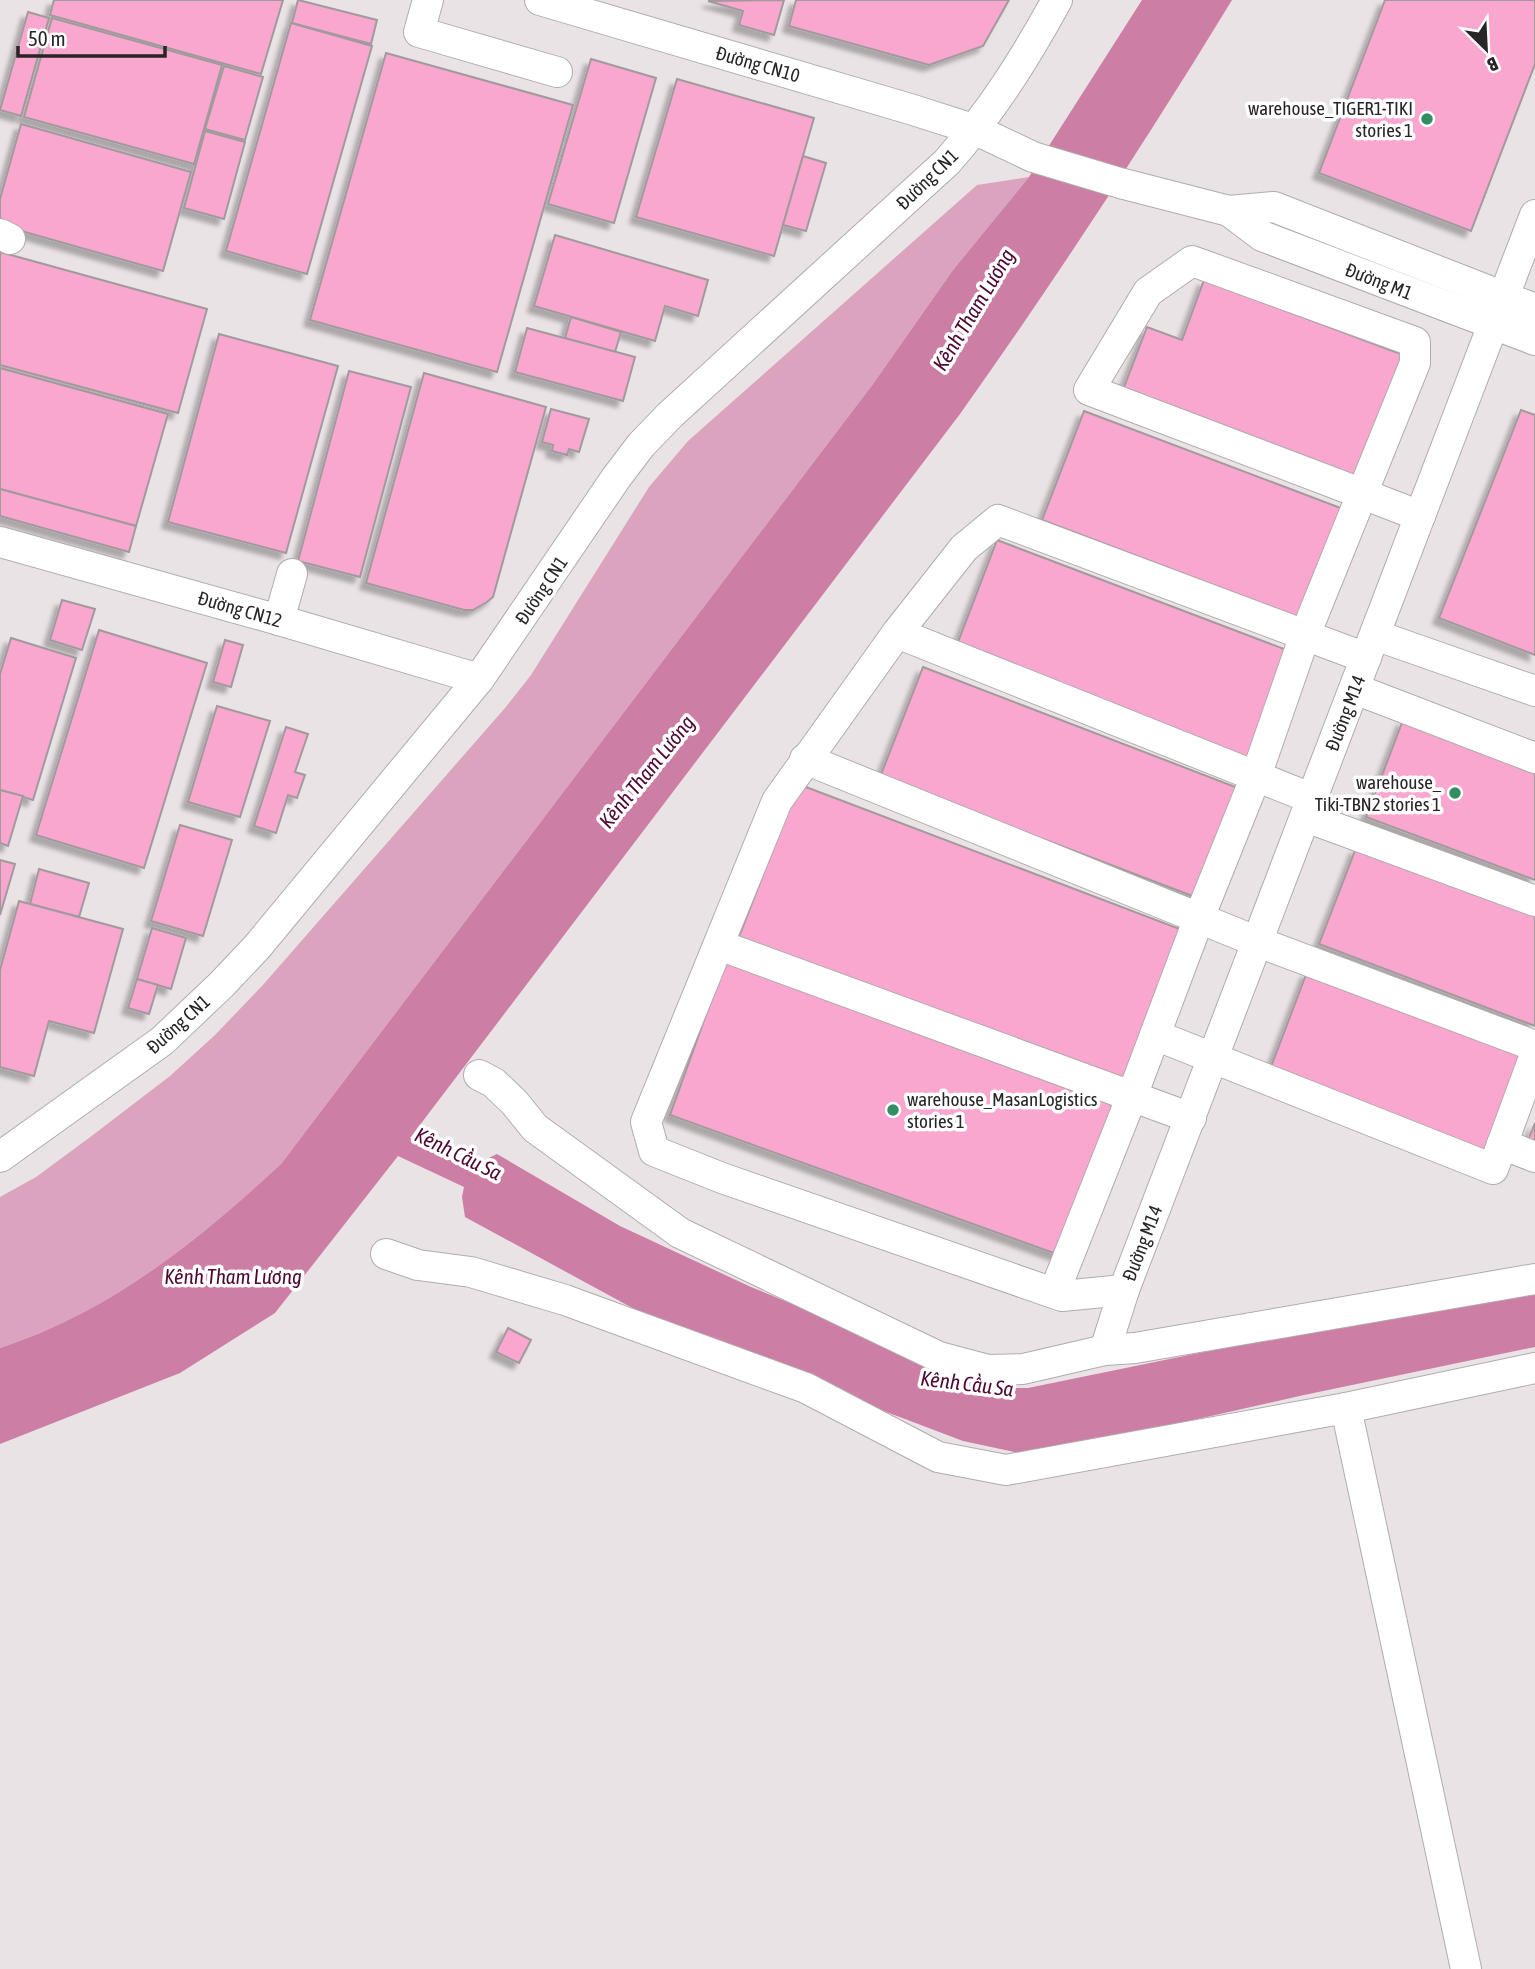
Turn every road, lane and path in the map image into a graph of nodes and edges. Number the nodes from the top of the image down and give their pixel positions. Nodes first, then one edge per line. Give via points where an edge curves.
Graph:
1 (428, 0) edge
2 (540, 0) edge
3 (1057, 0) edge
4 (557, 72) dead end
5 (976, 130) junction
6 (1535, 215) edge
7 (1535, 309) edge
8 (1498, 311) junction
9 (1535, 340) edge
10 (1363, 494) junction
11 (1420, 516) junction
12 (0, 542) edge
13 (292, 574) dead end
14 (279, 620) junction
15 (897, 633) junction
16 (1305, 635) junction
17 (1370, 646) junction
18 (479, 679) junction
19 (1355, 689) junction
20 (1535, 691) edge
21 (1535, 758) edge
22 (805, 759) junction
23 (1256, 776) junction
24 (1309, 808) junction
25 (1535, 901) edge
26 (1199, 918) junction
27 (1258, 942) junction
28 (719, 945) junction
29 (1155, 1035) junction
30 (1535, 1046) edge
31 (1535, 1055) edge
32 (1213, 1059) junction
33 (479, 1075) dead end
34 (1132, 1096) junction
35 (1191, 1118) junction
36 (1502, 1144) junction
37 (0, 1157) edge
38 (1535, 1157) edge
39 (386, 1254) dead end
40 (1535, 1279) edge
41 (1125, 1290) junction
42 (1054, 1293) junction
43 (1105, 1350) junction
44 (1535, 1368) edge
45 (1346, 1408) junction
46 (1466, 1969) edge

1 - 4 street via 419,32
2 - 5 street, Đường CN10
3 - 5 street, Đường CN1 via 1023,62
5 - 8 street, Đường M1 via 1033,157 1229,211 1262,236
5 - 18 street, Đường CN1 via 938,171 641,445
6 - 8 street, Đường M14
7 - 8 street, Đường M1
8 - 9 street, Đường M1
8 - 11 street, Đường M14
10 - 10 street via 1089,390 1148,292 1192,261 1415,342 1415,363
10 - 11 street
10 - 16 street
11 - 17 street, Đường M14
12 - 14 street, Đường CN12
13 - 14 street
14 - 18 street, Đường CN12
15 - 16 street via 964,548 998,520
15 - 22 street
15 - 23 street
16 - 17 street
16 - 23 street
17 - 19 street, Đường M14
17 - 20 street
18 - 37 street, Đường CN1 via 214,993 143,1056
19 - 21 street
19 - 24 street, Đường M14
22 - 26 street
22 - 28 street via 777,801
23 - 24 street
23 - 26 street
24 - 25 street
24 - 27 street, Đường M14
26 - 27 street
26 - 29 street
27 - 30 street
27 - 32 street, Đường M14
28 - 34 street
28 - 42 street via 646,1122 654,1151
29 - 32 street
29 - 34 street
31 - 36 street
32 - 35 street, Đường M14
32 - 36 street via 1493,1169
33 - 43 street via 494,1083 536,1128 680,1233 939,1357 988,1370 1023,1369
34 - 35 street
34 - 42 street
35 - 41 street, Đường M14
36 - 38 street
39 - 45 street via 418,1265 471,1272 565,1300 806,1388 938,1457 1006,1471
40 - 43 street
41 - 42 street
41 - 43 street, Đường M14
44 - 45 street
45 - 46 street

